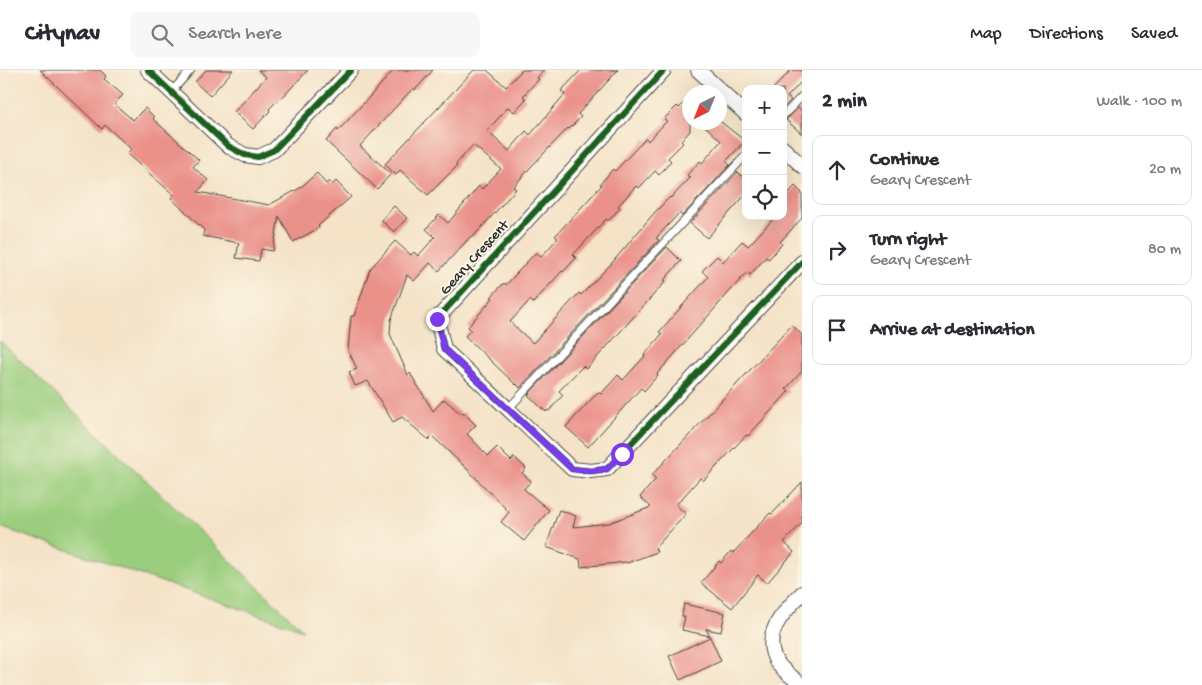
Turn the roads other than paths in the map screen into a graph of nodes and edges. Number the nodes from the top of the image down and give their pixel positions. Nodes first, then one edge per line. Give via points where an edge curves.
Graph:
1 (148, 70) edge
2 (191, 70) edge
3 (351, 70) edge
4 (664, 70) edge
5 (698, 70) edge
6 (171, 92) junction
7 (802, 96) edge
8 (742, 110) edge
9 (787, 112) edge
10 (787, 152) edge
11 (742, 159) edge
12 (802, 166) edge
13 (802, 262) edge
14 (508, 408) junction
15 (802, 593) edge
16 (802, 685) edge

1 - 6 street
2 - 6 lane
3 - 6 street via 274,150 258,157 244,155 228,146
4 - 14 street, Geary Crescent via 437,319 444,349
5 - 8 street
7 - 9 lane
10 - 12 street
11 - 14 lane
13 - 14 street, Geary Crescent via 607,469 572,469
15 - 16 street via 781,616 772,632 771,646 776,662

